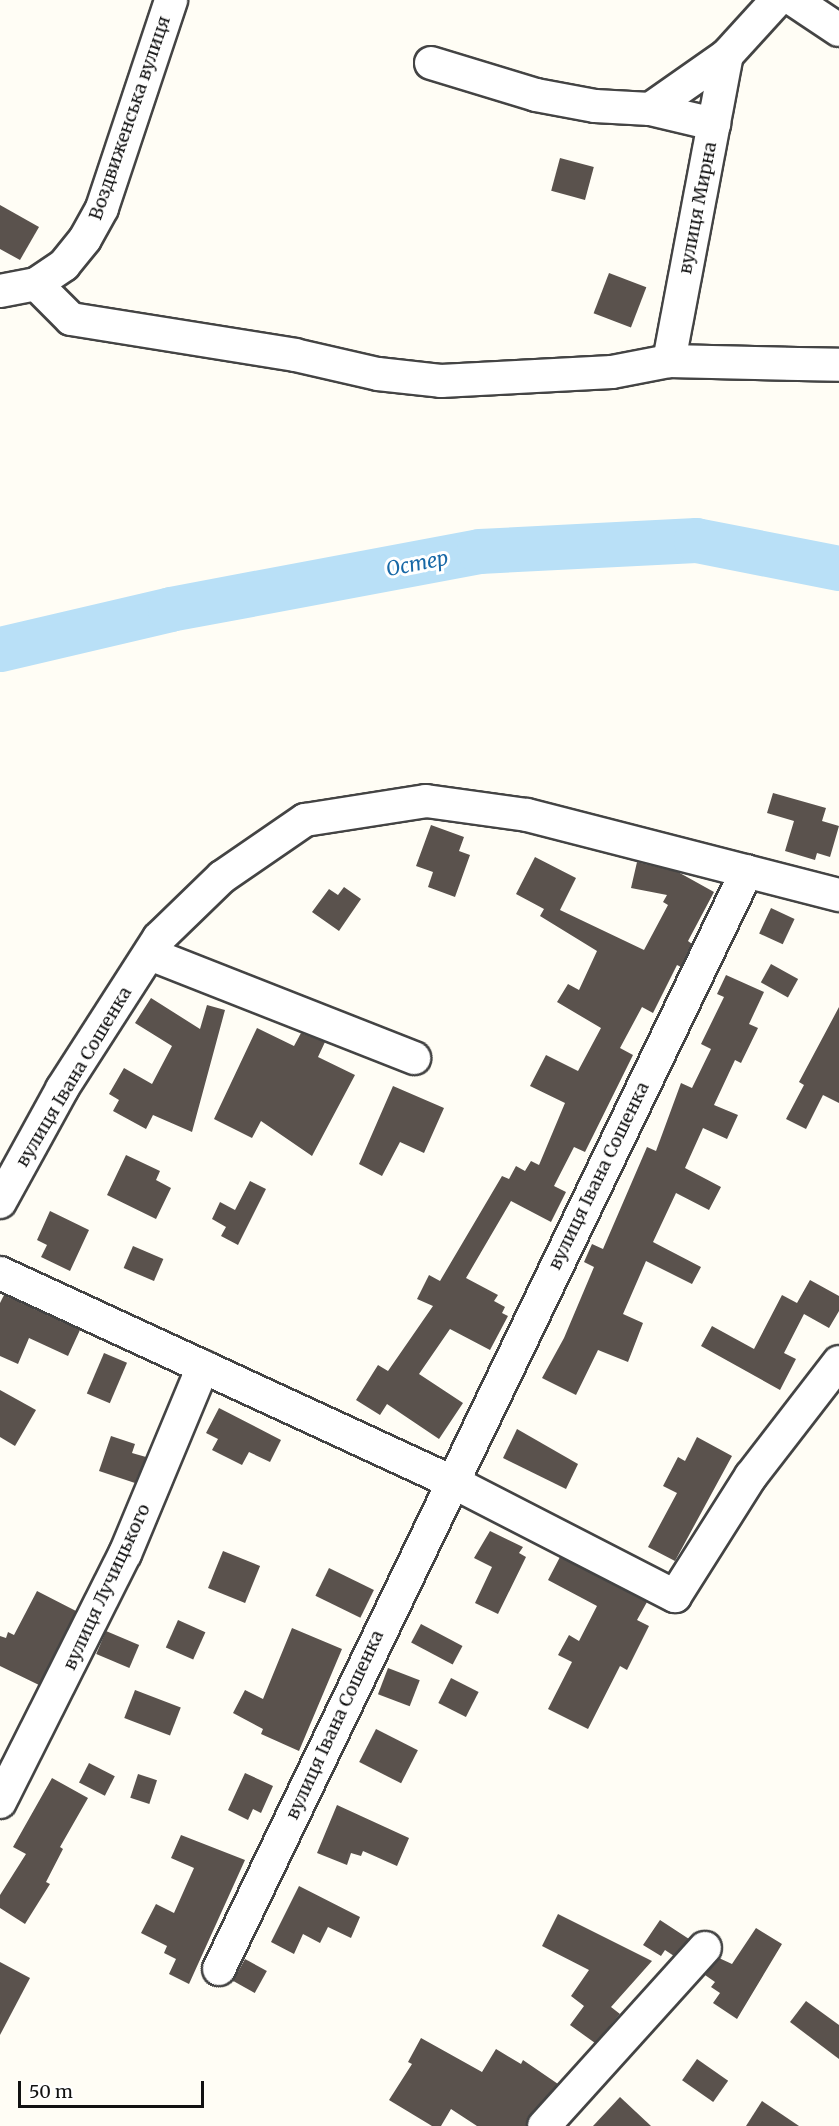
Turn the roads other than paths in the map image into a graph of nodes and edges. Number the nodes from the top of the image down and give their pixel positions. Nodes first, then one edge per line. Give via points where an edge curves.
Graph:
1 (171, 0) edge
2 (777, 0) edge
3 (794, 0) edge
4 (839, 30) edge
5 (727, 55) junction
6 (431, 63) dead end
7 (650, 109) junction
8 (714, 124) junction
9 (36, 284) junction
10 (0, 291) edge
11 (669, 361) junction
12 (839, 365) edge
13 (747, 871) junction
14 (839, 895) edge
15 (150, 954) junction
16 (414, 1058) dead end
17 (0, 1202) edge
18 (0, 1273) edge
19 (839, 1362) edge
20 (203, 1367) junction
21 (450, 1481) junction
22 (0, 1802) edge
23 (705, 1948) dead end
24 (219, 1969) dead end
25 (544, 2126) edge

1 - 9 street, Воздвиженська вулиця via 102,208 85,239 64,265
2 - 5 street
3 - 4 street
5 - 7 street
5 - 8 street, вулиця Мирна
6 - 7 street via 536,95 595,106
7 - 8 street
8 - 11 street, вулиця Мирна
9 - 10 street, Воздвиженська вулиця
9 - 11 street via 71,319 296,355 378,374 441,381 612,372
11 - 12 street
13 - 14 street, вулиця Івана Сошенка
13 - 15 street, вулиця Івана Сошенка via 527,815 426,801 305,820 222,877 159,938
13 - 21 street, вулиця Івана Сошенка
15 - 16 street
15 - 17 street, вулиця Івана Сошенка via 62,1089
18 - 20 street
19 - 21 street via 751,1476 675,1596
20 - 21 street
20 - 22 street, вулиця Лучицького via 125,1554
21 - 24 street, вулиця Івана Сошенка
23 - 25 street

